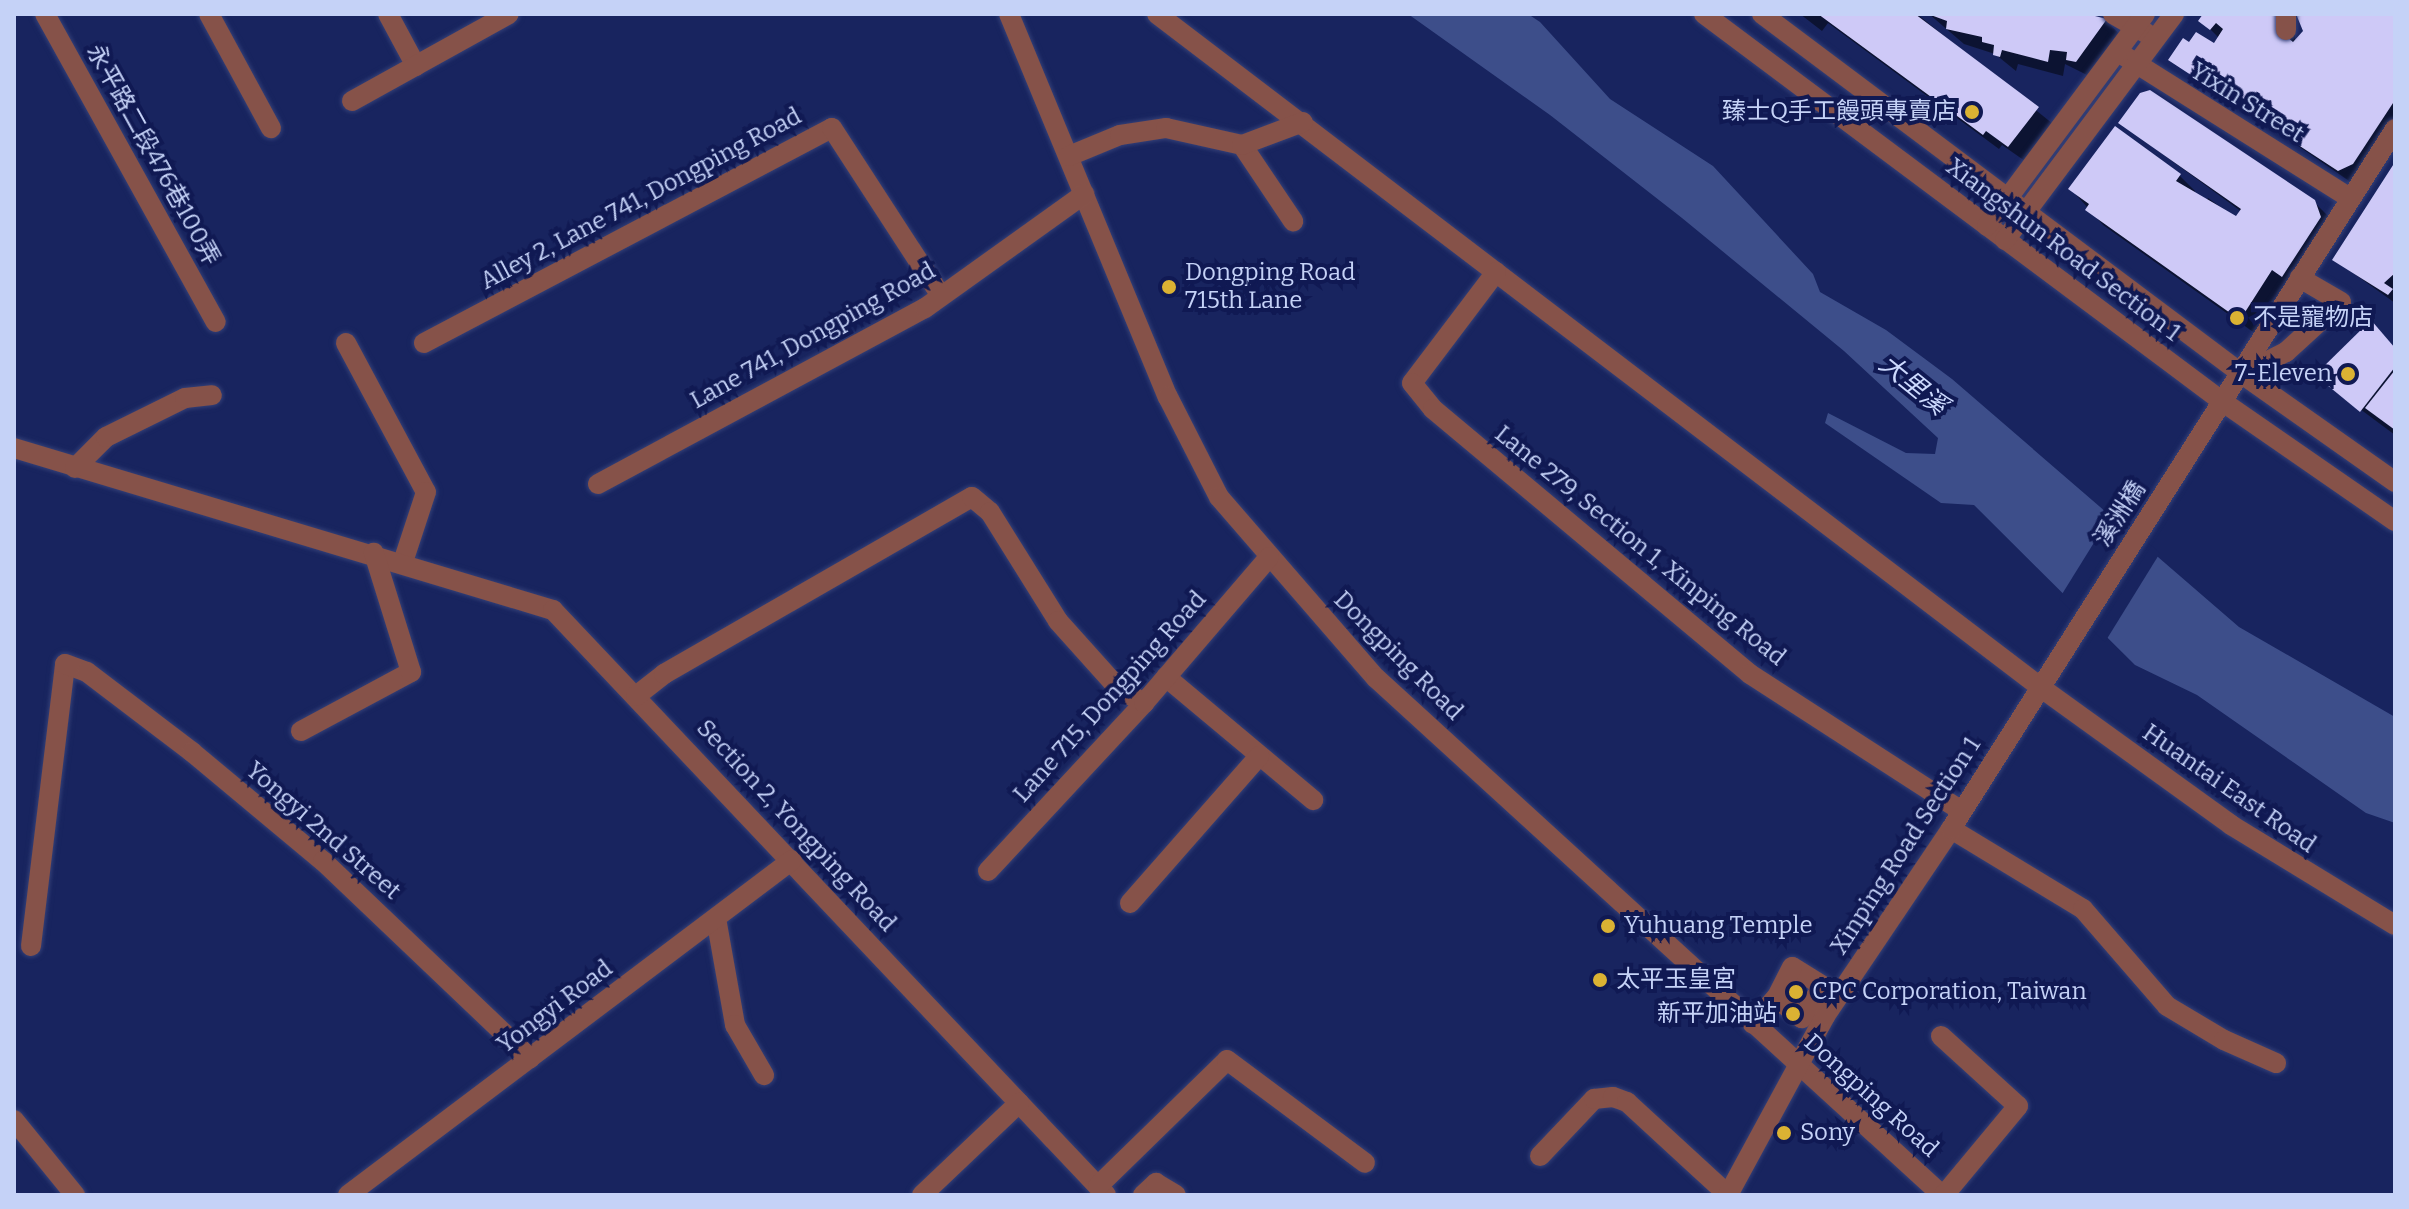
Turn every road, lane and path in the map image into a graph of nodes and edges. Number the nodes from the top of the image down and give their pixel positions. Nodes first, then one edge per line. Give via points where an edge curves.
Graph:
1 (45, 14) edge
2 (209, 14) edge
3 (388, 14) edge
4 (1009, 14) edge
5 (1157, 14) edge
6 (1704, 14) edge
7 (1762, 14) edge
8 (2113, 14) edge
9 (2174, 14) edge
10 (503, 16) edge
11 (2141, 20) edge
12 (2154, 40) junction
13 (2118, 52) junction
14 (2137, 65) junction
15 (416, 66) junction
16 (352, 101) dead end
17 (1303, 122) junction
18 (271, 128) dead end
19 (2395, 129) edge
20 (1242, 145) junction
21 (1069, 156) junction
22 (1084, 194) junction
23 (2350, 198) junction
24 (2007, 199) junction
25 (2026, 213) junction
26 (1293, 221) dead end
27 (1987, 226) junction
28 (2005, 240) junction
29 (1496, 272) junction
30 (2300, 278) junction
31 (941, 296) junction
32 (216, 322) dead end
33 (346, 343) dead end
34 (424, 343) dead end
35 (2242, 374) junction
36 (212, 395) dead end
37 (2223, 402) junction
38 (14, 448) edge
39 (75, 468) junction
40 (2395, 482) edge
41 (598, 484) dead end
42 (2395, 521) edge
43 (374, 553) junction
44 (1269, 557) junction
45 (403, 562) junction
46 (2060, 655) joint
47 (1166, 677) junction
48 (2040, 687) junction
49 (636, 696) junction
50 (1144, 703) junction
51 (301, 731) dead end
52 (1259, 756) junction
53 (1313, 800) dead end
54 (1956, 820) junction
55 (792, 860) junction
56 (988, 871) dead end
57 (1130, 903) dead end
58 (716, 918) junction
59 (2395, 925) edge
60 (31, 946) dead end
61 (1780, 991) junction
62 (1753, 1024) junction
63 (1941, 1036) dead end
64 (530, 1058) junction
65 (2276, 1063) dead end
66 (1799, 1067) junction
67 (764, 1075) dead end
68 (1019, 1103) junction
69 (14, 1120) edge
70 (1540, 1156) dead end
71 (1365, 1163) dead end
72 (1102, 1190) edge
73 (75, 1195) edge
74 (348, 1195) edge
75 (922, 1195) edge
76 (1143, 1195) edge
77 (1176, 1195) edge
78 (1728, 1195) edge
79 (1943, 1195) edge

1 - 32 street, 永平路二段476巷100弄
2 - 18 street
3 - 15 street
4 - 21 street, Dongping Road
5 - 17 street
6 - 27 street, Xiangshun Road Section 1
7 - 24 street, Xiangshun Road Section 1
8 - 11 street
9 - 12 street
10 - 15 street
11 - 12 street
11 - 13 street
12 - 14 street
13 - 14 street, Yixin Street
13 - 24 street
14 - 23 street, Yixin Street
14 - 25 street
15 - 16 street
17 - 20 street
17 - 29 street
19 - 23 street, 溪洲橋
20 - 21 street via 1166,128 1120,135
20 - 26 street
21 - 22 street, Dongping Road
22 - 31 street, Lane 741, Dongping Road
22 - 44 street, Dongping Road via 1194,455 1219,497
23 - 30 street, 溪洲橋
24 - 25 street, Xiangshun Road Section 1
24 - 27 street
25 - 28 street
25 - 35 street, Xiangshun Road Section 1
27 - 28 street, Xiangshun Road Section 1
28 - 37 street, Xiangshun Road Section 1
29 - 48 street, Huantai East Road
29 - 54 street, Lane 279, Section 1, Xinping Road via 1412,383 1433,409 1750,674
30 - 35 street, 溪洲橋
30 - 35 street via 2341,302 2286,352
31 - 34 street, Alley 2, Lane 741, Dongping Road via 832,128
31 - 41 street, Lane 741, Dongping Road
33 - 45 street via 426,492
35 - 37 street, 溪洲橋
35 - 40 street, Xiangshun Road Section 1
36 - 39 street via 185,398 106,437
37 - 42 street, Xiangshun Road Section 1
37 - 46 street, 溪洲橋
38 - 39 street, Section 2, Yongping Road
39 - 43 street, Section 2, Yongping Road
43 - 45 street, Section 2, Yongping Road
43 - 51 street via 411,672
44 - 47 street, Lane 715, Dongping Road
44 - 62 street, Dongping Road via 1376,678
45 - 49 street, Section 2, Yongping Road via 553,610
46 - 48 street, Xinping Road Section 1
47 - 50 street, Lane 715, Dongping Road
47 - 52 street
48 - 54 street, Xinping Road Section 1
48 - 59 street, Huantai East Road via 2231,825
49 - 50 street via 664,674 972,497 990,512 1058,621 1119,689
49 - 55 street, Section 2, Yongping Road
50 - 56 street, Lane 715, Dongping Road
52 - 53 street
52 - 57 street
54 - 65 street via 2083,909 2167,1006
54 - 66 street, Xinping Road Section 1 via 1825,1016
55 - 58 street, Yongyi Road
55 - 68 street, Section 2, Yongping Road
58 - 64 street, Yongyi Road
58 - 67 street via 735,1025
60 - 64 street, Yongyi 2nd Street via 65,664 87,672 192,752 323,861
61 - 61 street via 1792,967 1823,986 1802,1018
61 - 62 street
62 - 66 street, Dongping Road
63 - 79 street via 2018,1106
64 - 74 street, Yongyi Road
66 - 78 street, Xinping Road Section 1
66 - 79 street, Dongping Road
68 - 72 street, Section 2, Yongping Road
68 - 75 street
69 - 73 street
70 - 78 street via 1594,1099 1613,1097 1627,1102
71 - 72 street via 1227,1060
76 - 77 street via 1156,1183

